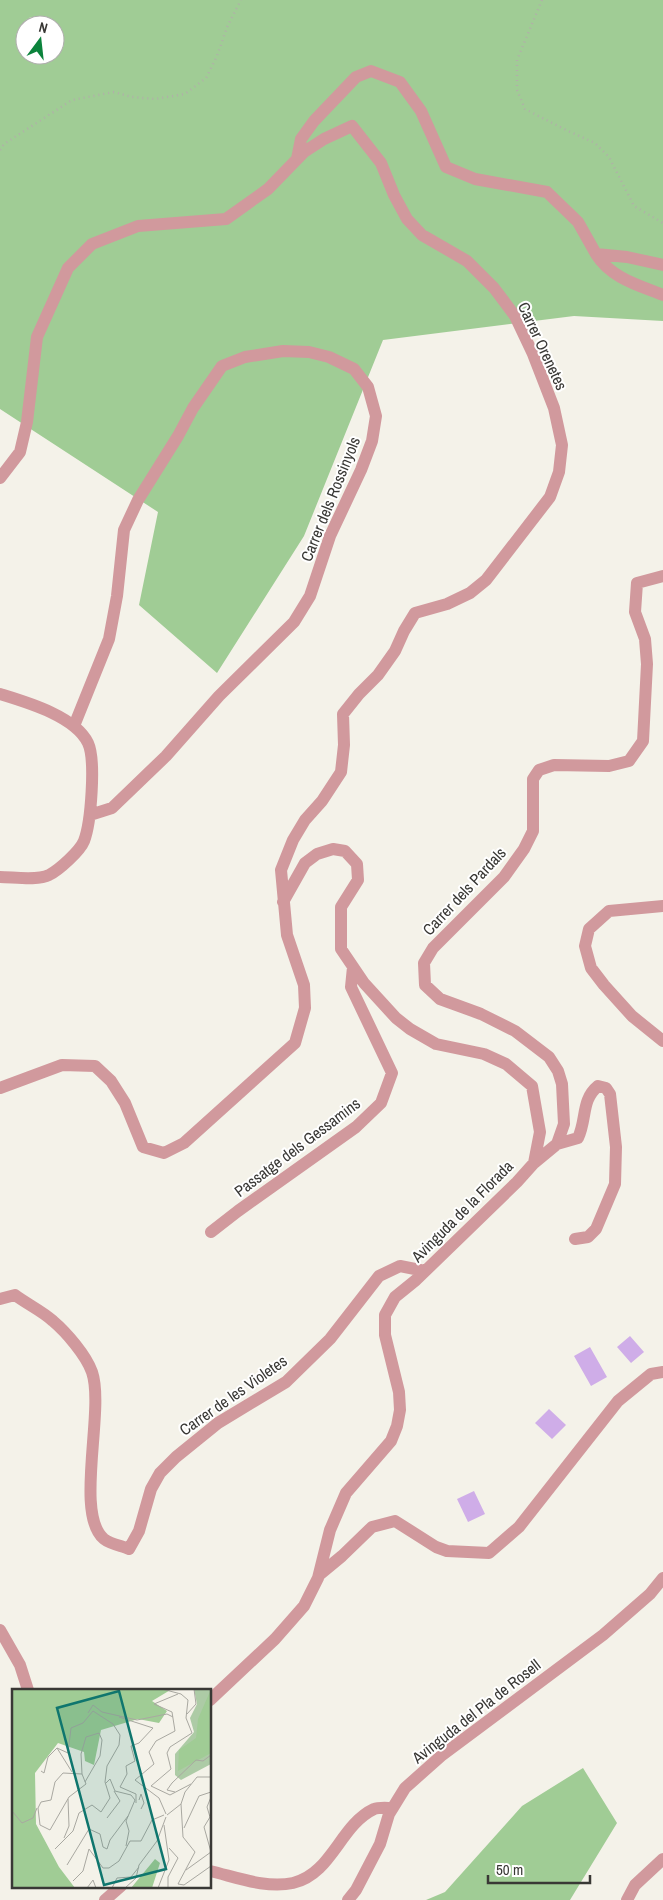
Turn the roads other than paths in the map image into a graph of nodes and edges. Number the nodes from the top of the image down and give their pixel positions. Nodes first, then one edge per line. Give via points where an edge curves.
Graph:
1 (297, 159) junction
2 (596, 254) junction
3 (663, 265) edge
4 (663, 294) edge
5 (0, 478) edge
6 (663, 576) edge
7 (0, 694) edge
8 (74, 726) junction
9 (90, 815) junction
10 (0, 876) edge
11 (283, 902) junction
12 (663, 906) edge
13 (353, 967) junction
14 (663, 1041) edge
15 (0, 1088) edge
16 (558, 1144) junction
17 (534, 1163) junction
18 (211, 1232) dead end
19 (575, 1239) dead end
20 (425, 1271) junction
21 (0, 1299) edge
22 (663, 1372) edge
23 (318, 1575) junction
24 (663, 1578) edge
25 (0, 1630) edge
26 (28, 1689) edge
27 (211, 1699) edge
28 (393, 1808) junction
29 (663, 1859) edge
30 (211, 1871) edge
31 (120, 1888) edge
32 (105, 1900) edge
33 (348, 1900) edge
34 (627, 1900) edge

1 - 2 street via 301,139 314,121 356,78 371,71 400,82 421,112 446,166 475,179 547,192 578,222
1 - 5 street, Carrer Orenetes via 268,188 226,219 138,226 92,244 68,268 38,337 28,422 20,452
1 - 11 street, Carrer Orenetes via 324,139 352,126 381,164 407,218 422,235 467,261 494,288 515,316 554,408 562,445 559,472 550,497 486,580 470,593 447,604 415,613 378,676 343,714 342,772 322,802 304,820 293,840 281,870
2 - 3 street
2 - 4 street via 603,266 629,282
6 - 16 street, Carrer dels Pardals via 637,583 635,612 645,639 647,664 643,741 629,762 609,766 554,765 540,770 533,778 533,831 524,849 504,876 433,948 424,963 426,985 440,999 515,1031 549,1057 562,1084 564,1124
7 - 8 street via 52,712
8 - 9 street via 88,743 92,772
8 - 9 street, Carrer dels Rossinyols via 110,639 124,530 138,500 222,366 245,357 283,351 329,357 354,369 368,387 376,416 372,441 330,536 310,596 294,622 219,696 166,756 112,808
9 - 10 street via 84,842 49,876
11 - 13 street, Avinguda de la Florada via 305,863 317,854 333,849 345,851 357,864 358,880 341,907 340,948
11 - 15 street via 287,935 304,985 304,1008 295,1043 184,1143 164,1153 143,1147 125,1103 111,1081 95,1066 62,1065
12 - 14 street via 609,911 589,929 585,946 591,968 604,985 632,1016
13 - 17 street, Avinguda de la Florada via 364,983 410,1030 436,1044 484,1054 506,1064 532,1086 540,1132
13 - 18 street, Passatge dels Gessamins via 351,987 392,1073 381,1103 356,1127
16 - 17 street
16 - 19 street via 578,1138 589,1093 598,1086 606,1088 610,1094 616,1146 616,1184 596,1229 588,1237
17 - 20 street, Avinguda de la Florada
20 - 21 street, Carrer de les Violetes via 400,1266 379,1276 330,1339 286,1382 218,1423 176,1457 160,1473 151,1489 139,1531 129,1548 104,1540 91,1512 95,1413 92,1372 83,1355 52,1320 15,1296
20 - 23 street, Avinguda de la Florada via 395,1297 386,1315 385,1335 399,1392 397,1426 391,1441 346,1493 330,1530
22 - 23 street via 651,1374 618,1401 519,1527 489,1553 447,1551 395,1521 372,1527
23 - 27 street, Avinguda de la Florada via 304,1606 289,1624
24 - 28 street, Avinguda del Pla de Rosell via 650,1594 603,1635 441,1756 405,1788
25 - 26 street via 20,1665
28 - 30 street via 376,1808 363,1816 313,1875 294,1883 257,1882
28 - 33 street, Avinguda del Pla de Rosell via 380,1844
29 - 34 street via 635,1885
31 - 32 street

